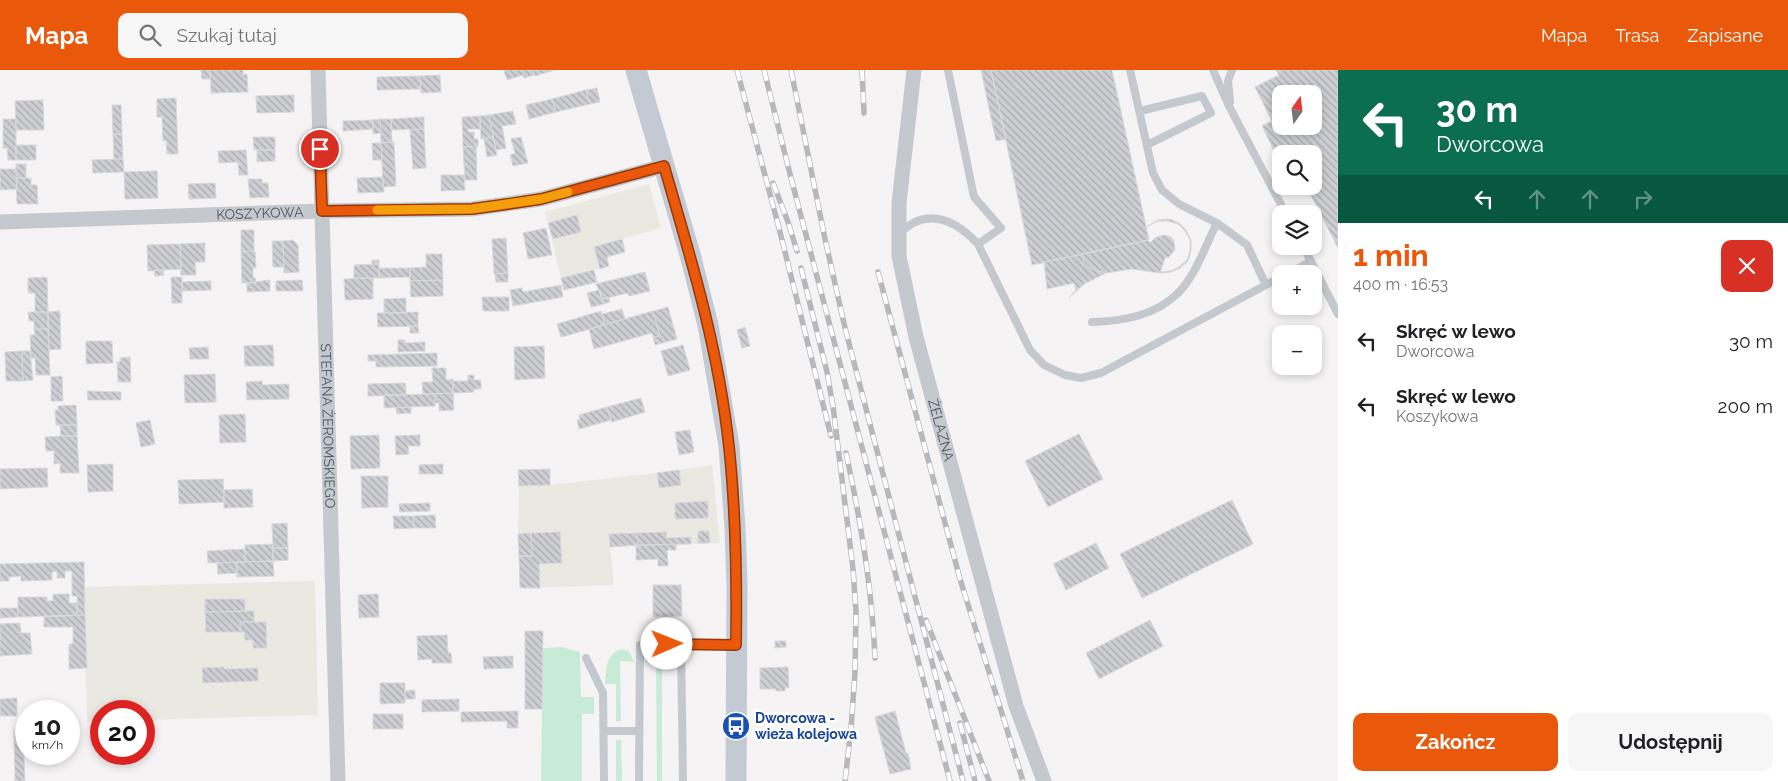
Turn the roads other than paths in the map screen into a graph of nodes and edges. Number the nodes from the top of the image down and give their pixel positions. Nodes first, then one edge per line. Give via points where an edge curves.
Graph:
1 (318, 70) edge
2 (636, 70) edge
3 (914, 70) edge
4 (948, 70) edge
5 (1130, 70) edge
6 (1212, 70) edge
7 (1232, 70) edge
8 (1230, 108) junction
9 (1140, 111) junction
10 (1147, 145) junction
11 (664, 166) junction
12 (1281, 205) edge
13 (322, 211) junction
14 (0, 222) edge
15 (1217, 223) junction
16 (898, 233) junction
17 (978, 244) junction
18 (1308, 255) edge
19 (1311, 262) junction
20 (1305, 265) edge
21 (1272, 282) edge
22 (1266, 285) junction
23 (1338, 314) edge
24 (1092, 322) dead end
25 (681, 644) junction
26 (736, 645) junction
27 (586, 658) dead end
28 (604, 731) junction
29 (639, 731) junction
30 (338, 781) edge
31 (604, 781) edge
32 (639, 781) edge
33 (682, 781) edge
34 (736, 781) edge
35 (1044, 781) edge

1 - 13 street, STEFANA ŻEROMSKIEGO
2 - 11 street
3 - 16 street, ŻELAZNA
4 - 17 lane via 974,198 1000,228
5 - 9 lane
6 - 8 lane
7 - 8 lane via 1228,82
8 - 12 lane
9 - 10 lane
9 - 10 lane via 1202,96 1211,113
10 - 15 lane via 1152,173 1162,190 1179,204
11 - 13 street, KOSZYKOWA via 541,199 472,209
11 - 26 street via 708,325 729,446 735,528
13 - 14 street, KOSZYKOWA
13 - 30 street, STEFANA ŻEROMSKIEGO
15 - 22 lane via 1247,244
15 - 24 lane via 1179,293 1160,307 1139,316
16 - 17 lane via 922,220 947,221 965,230
16 - 35 street, ŻELAZNA via 899,256 918,346 1016,706
17 - 22 lane via 1030,350 1044,365 1081,378 1101,373
18 - 19 lane
19 - 20 lane
19 - 23 lane
21 - 22 lane
25 - 26 lane
25 - 29 lane via 640,645
25 - 33 lane
26 - 34 street
27 - 28 lane via 603,693
28 - 29 lane
28 - 31 lane
29 - 32 lane

